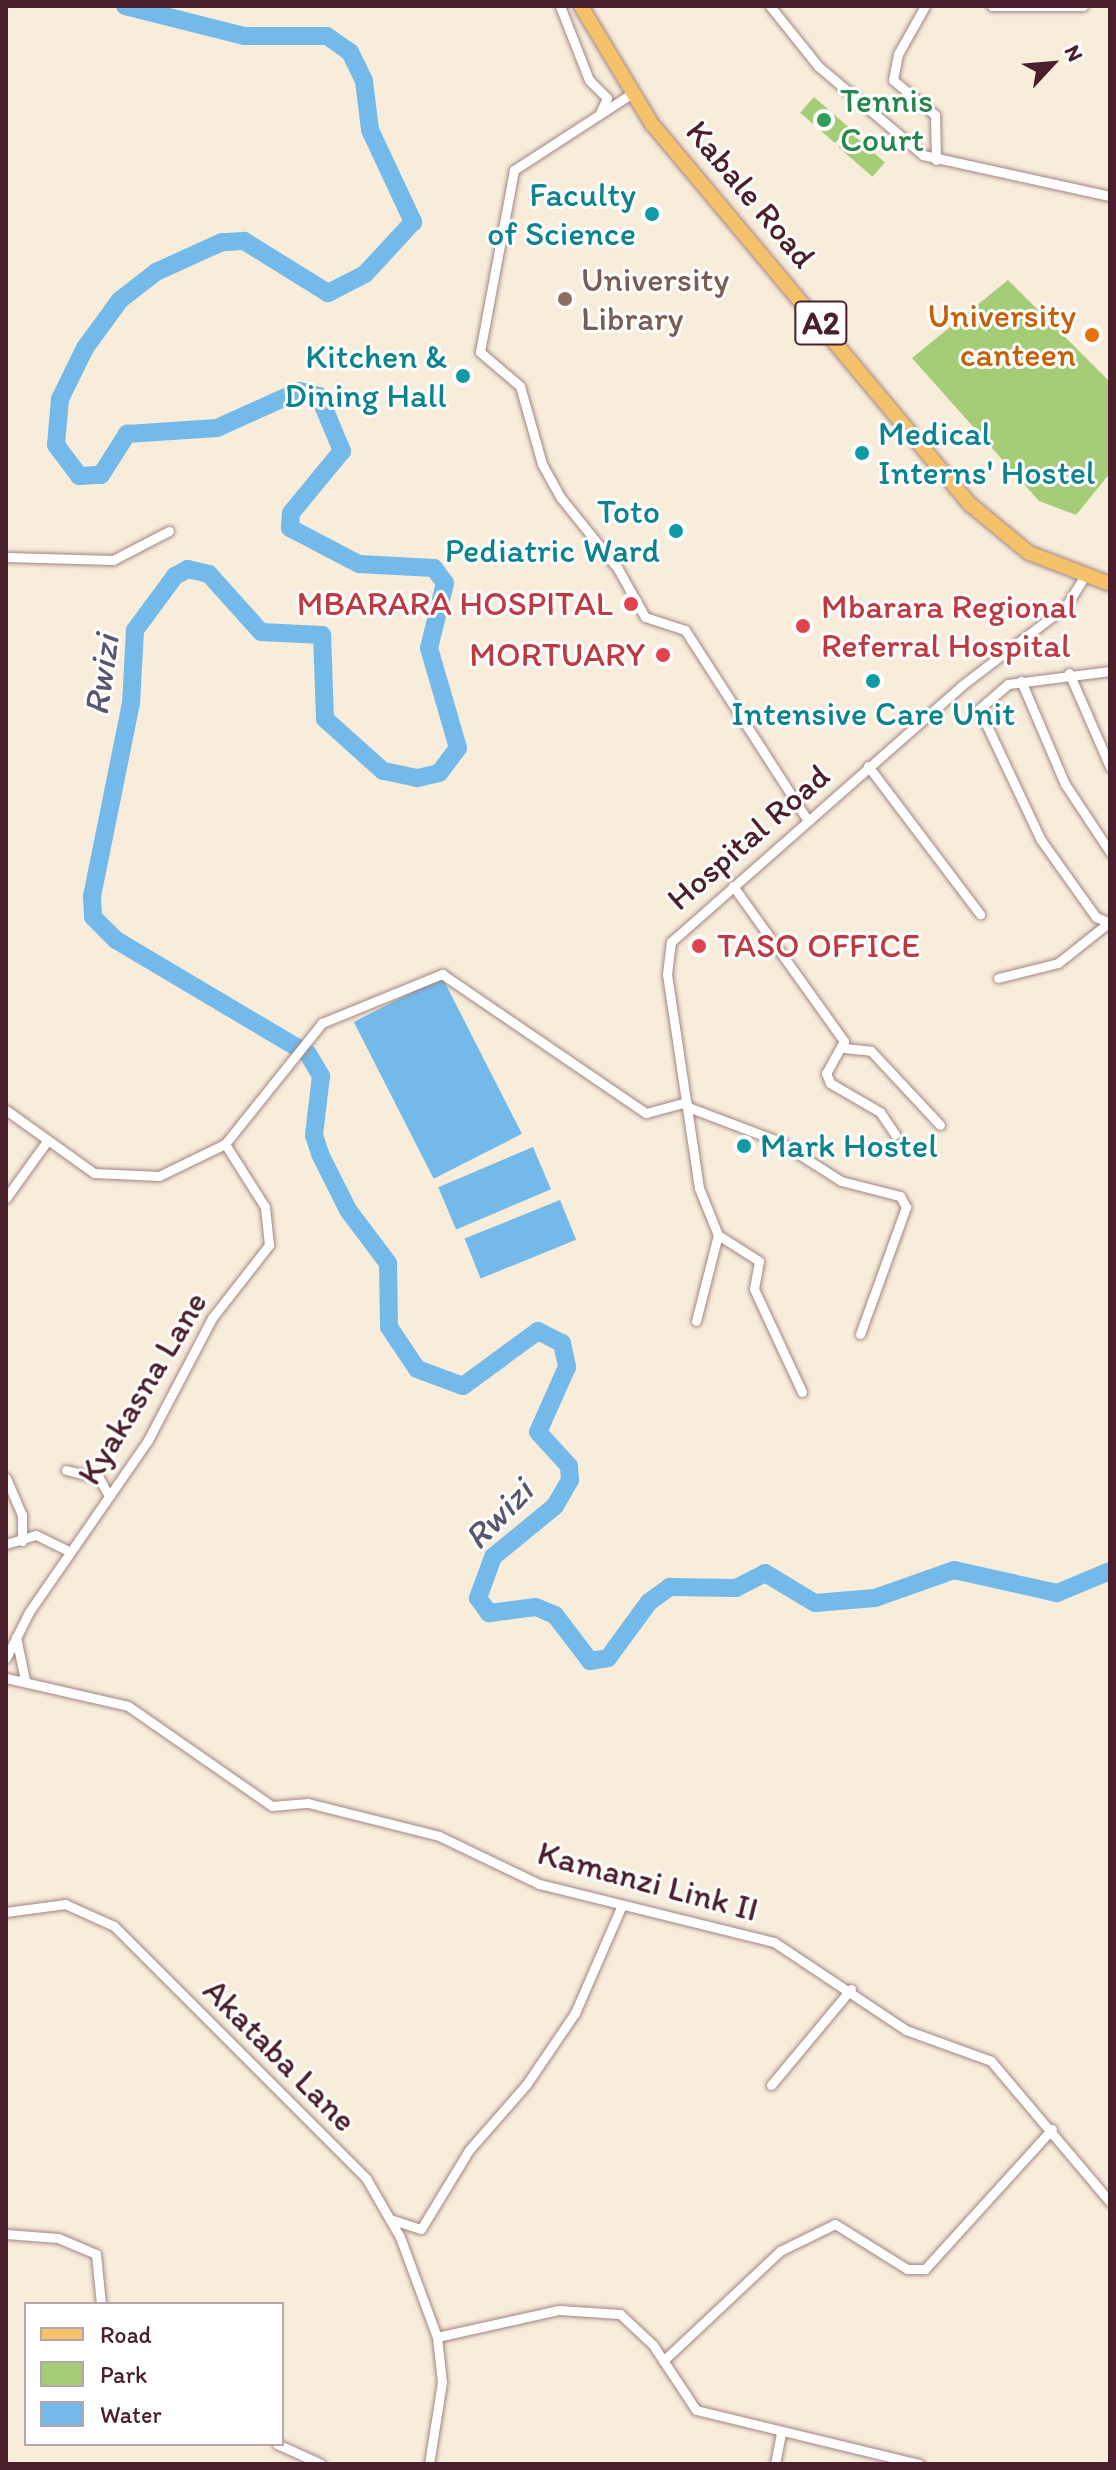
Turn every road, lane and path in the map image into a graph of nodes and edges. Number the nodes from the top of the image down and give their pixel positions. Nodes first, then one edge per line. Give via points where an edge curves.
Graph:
1 (560, 6) edge
2 (581, 6) edge
3 (770, 6) edge
4 (925, 6) edge
5 (992, 6) edge
6 (1083, 6) edge
7 (631, 94) junction
8 (600, 113) junction
9 (936, 160) junction
10 (1110, 196) edge
11 (169, 531) dead end
12 (6, 557) edge
13 (1084, 577) junction
14 (1110, 584) edge
15 (1110, 671) edge
16 (1069, 673) junction
17 (1021, 681) junction
18 (868, 766) junction
19 (1110, 767) edge
20 (807, 819) junction
21 (1110, 852) edge
22 (733, 886) junction
23 (980, 914) dead end
24 (1108, 924) edge
25 (998, 978) dead end
26 (844, 1048) junction
27 (687, 1104) junction
28 (6, 1110) edge
29 (940, 1125) dead end
30 (895, 1134) dead end
31 (45, 1144) junction
32 (225, 1144) junction
33 (6, 1198) edge
34 (718, 1235) junction
35 (696, 1321) dead end
36 (860, 1334) dead end
37 (802, 1392) dead end
38 (66, 1470) dead end
39 (6, 1478) edge
40 (109, 1496) junction
41 (22, 1541) junction
42 (6, 1544) edge
43 (69, 1551) junction
44 (16, 1636) junction
45 (6, 1658) edge
46 (6, 1678) edge
47 (25, 1680) junction
48 (621, 1907) junction
49 (6, 1912) edge
50 (851, 1989) junction
51 (771, 2085) dead end
52 (1052, 2129) junction
53 (1110, 2202) edge
54 (393, 2220) junction
55 (6, 2234) edge
56 (101, 2302) edge
57 (437, 2337) junction
58 (663, 2361) junction
59 (781, 2432) junction
60 (281, 2446) edge
61 (321, 2464) edge
62 (429, 2464) edge
63 (775, 2464) edge
64 (920, 2464) edge

1 - 8 street via 589,80 607,98
2 - 7 main road, Kabale Road / A2
3 - 9 street via 855,102
4 - 9 street via 898,54 893,80 935,115
5 - 6 street
7 - 8 street
7 - 13 main road, Kabale Road / A2 via 971,505 1029,553
8 - 20 street via 514,170 480,352 520,386 542,464 561,498 618,569 645,617 685,630
9 - 10 street
11 - 12 street via 113,560
13 - 14 main road, Kabale Road / A2
13 - 18 street, Hospital Road via 1066,606
15 - 16 street
16 - 17 street
16 - 19 street
17 - 21 street via 1065,784
17 - 24 street via 979,709 982,721 1041,840
18 - 20 street, Hospital Road
18 - 23 street
20 - 22 street, Hospital Road
22 - 26 street via 767,925
22 - 27 street, Hospital Road via 683,927 666,959
24 - 25 street via 1058,963
26 - 29 street via 871,1051
26 - 30 street via 826,1073 830,1083 880,1112
27 - 32 street via 658,1113 638,1109 450,974 356,1004 311,1035
27 - 34 street, Hospital Road via 699,1188
27 - 36 street via 780,1142 841,1181 904,1200
28 - 31 street
31 - 32 street via 94,1173 134,1177 183,1169
31 - 33 street
32 - 40 street, Kyakasna Lane via 265,1207 269,1245 212,1318 148,1440
34 - 35 street
34 - 37 street via 759,1261 754,1289
38 - 40 street via 99,1478
39 - 41 street via 22,1515
40 - 43 street, Kyakasna Lane
41 - 42 street
41 - 43 street via 36,1535
43 - 44 street, Kyakasna Lane
44 - 45 street, Kyakasna Lane
44 - 47 street
46 - 47 street, Kamanzi Link II
47 - 48 street, Kamanzi Link II via 128,1706 272,1806 308,1803 439,1836 539,1884
48 - 50 street, Kamanzi Link II via 774,1942
48 - 54 street via 575,2013 526,2085 469,2150 421,2229
49 - 54 street, Akataba Lane via 65,1904 114,1926 366,2178
50 - 51 street
50 - 52 street, Kamanzi Link II via 906,2030 991,2061
52 - 53 street, Kamanzi Link II
52 - 58 street via 925,2269 907,2269 835,2224 780,2251
54 - 57 street, Akataba Lane
55 - 56 street via 58,2238 96,2254
57 - 58 street via 592,2307 620,2314
57 - 62 street, Akataba Lane via 442,2382
58 - 59 street via 696,2410
59 - 63 street
59 - 64 street
60 - 61 street

